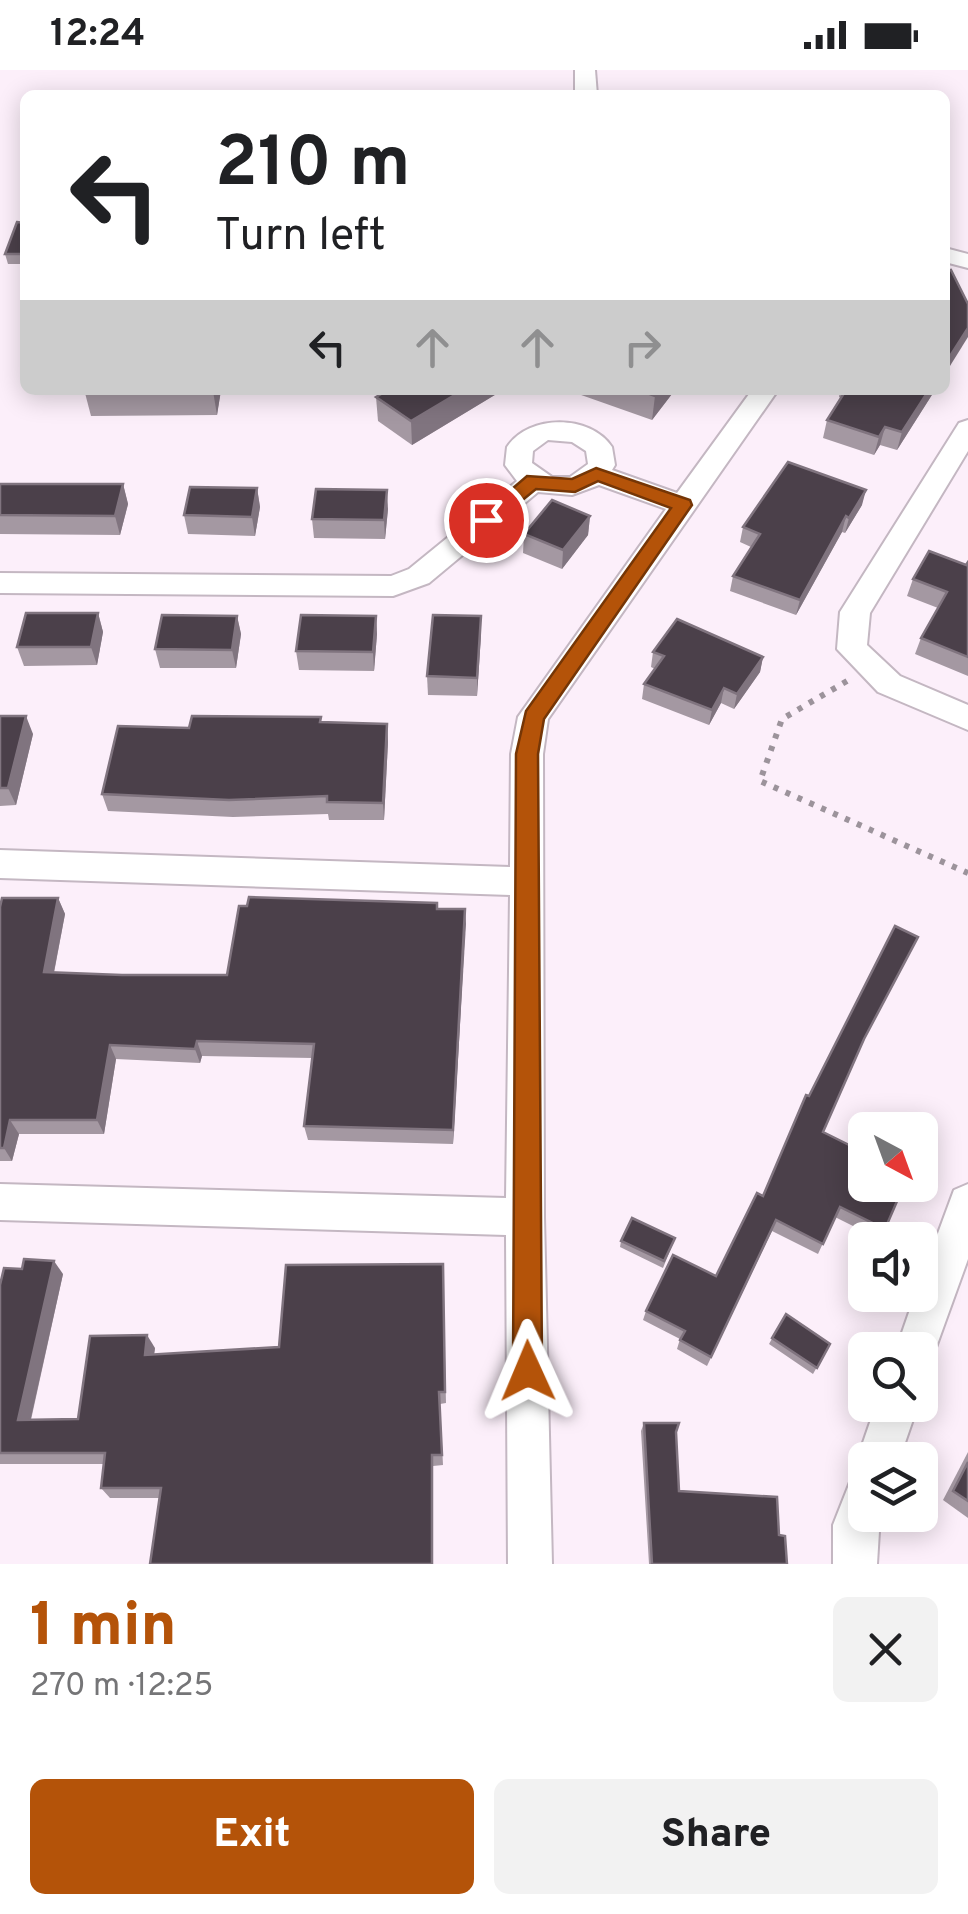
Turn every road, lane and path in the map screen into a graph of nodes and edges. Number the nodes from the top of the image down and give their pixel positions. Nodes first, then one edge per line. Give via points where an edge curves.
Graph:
1 (761, 395) edge
2 (968, 428) edge
3 (596, 474) junction
4 (534, 481) junction
5 (683, 505) junction
6 (0, 582) edge
7 (871, 666) junction
8 (968, 718) edge
9 (0, 864) edge
10 (968, 874) edge
11 (526, 882) junction
12 (0, 1202) edge
13 (968, 1204) edge
14 (525, 1217) junction
15 (922, 1332) edge
16 (856, 1532) edge
17 (530, 1564) edge
18 (856, 1564) edge

1 - 5 street
2 - 7 street via 856,612 852,649
3 - 4 street via 575,486
3 - 4 street via 599,447 579,434 552,430 520,447 518,465
3 - 5 street
4 - 6 street via 419,576 392,586
5 - 11 street via 533,717
7 - 8 street via 889,684
7 - 10 path via 782,719 760,781
9 - 11 street
11 - 14 street
12 - 14 street
13 - 15 street
14 - 17 street
16 - 18 street

